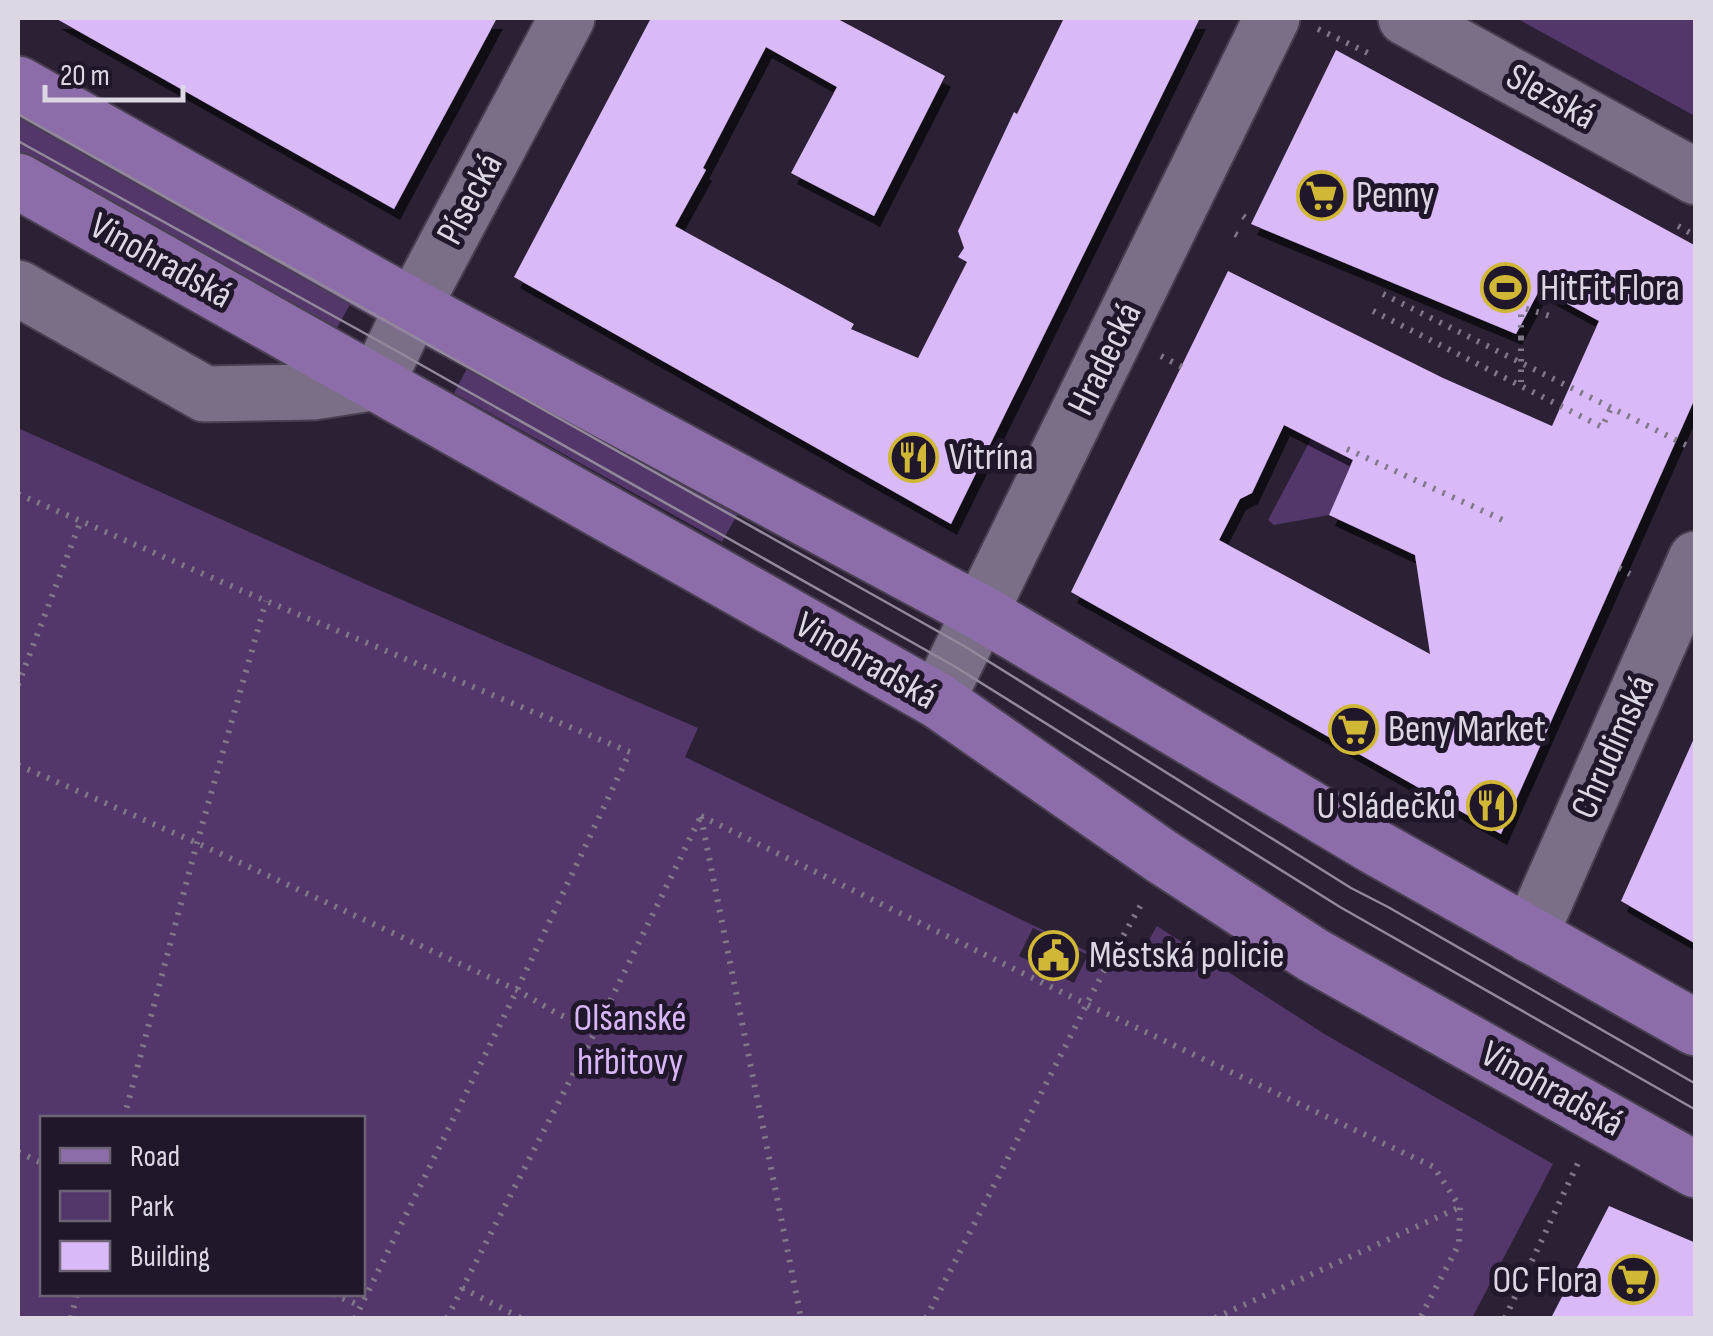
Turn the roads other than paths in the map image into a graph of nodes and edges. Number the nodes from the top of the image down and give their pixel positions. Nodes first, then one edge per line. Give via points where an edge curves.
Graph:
1 (566, 18) edge
2 (1272, 18) edge
3 (1406, 18) edge
4 (18, 84) edge
5 (1696, 177) edge
6 (18, 181) edge
7 (18, 288) edge
8 (413, 306) junction
9 (376, 382) junction
10 (1696, 559) edge
11 (980, 612) junction
12 (937, 700) junction
13 (1530, 935) junction
14 (1696, 1028) edge
15 (1696, 1170) edge

1 - 8 street, Písecká
2 - 11 street, Hradecká
3 - 5 street, Slezská
4 - 8 main road
6 - 9 main road, Vinohradská
7 - 9 street via 205,394 313,392
8 - 9 street, Písecká
8 - 11 main road
9 - 12 main road, Vinohradská
10 - 13 street, Chrudimská
11 - 12 street, Hradecká
11 - 13 main road
12 - 15 main road, Vinohradská via 1313,955
13 - 14 main road

